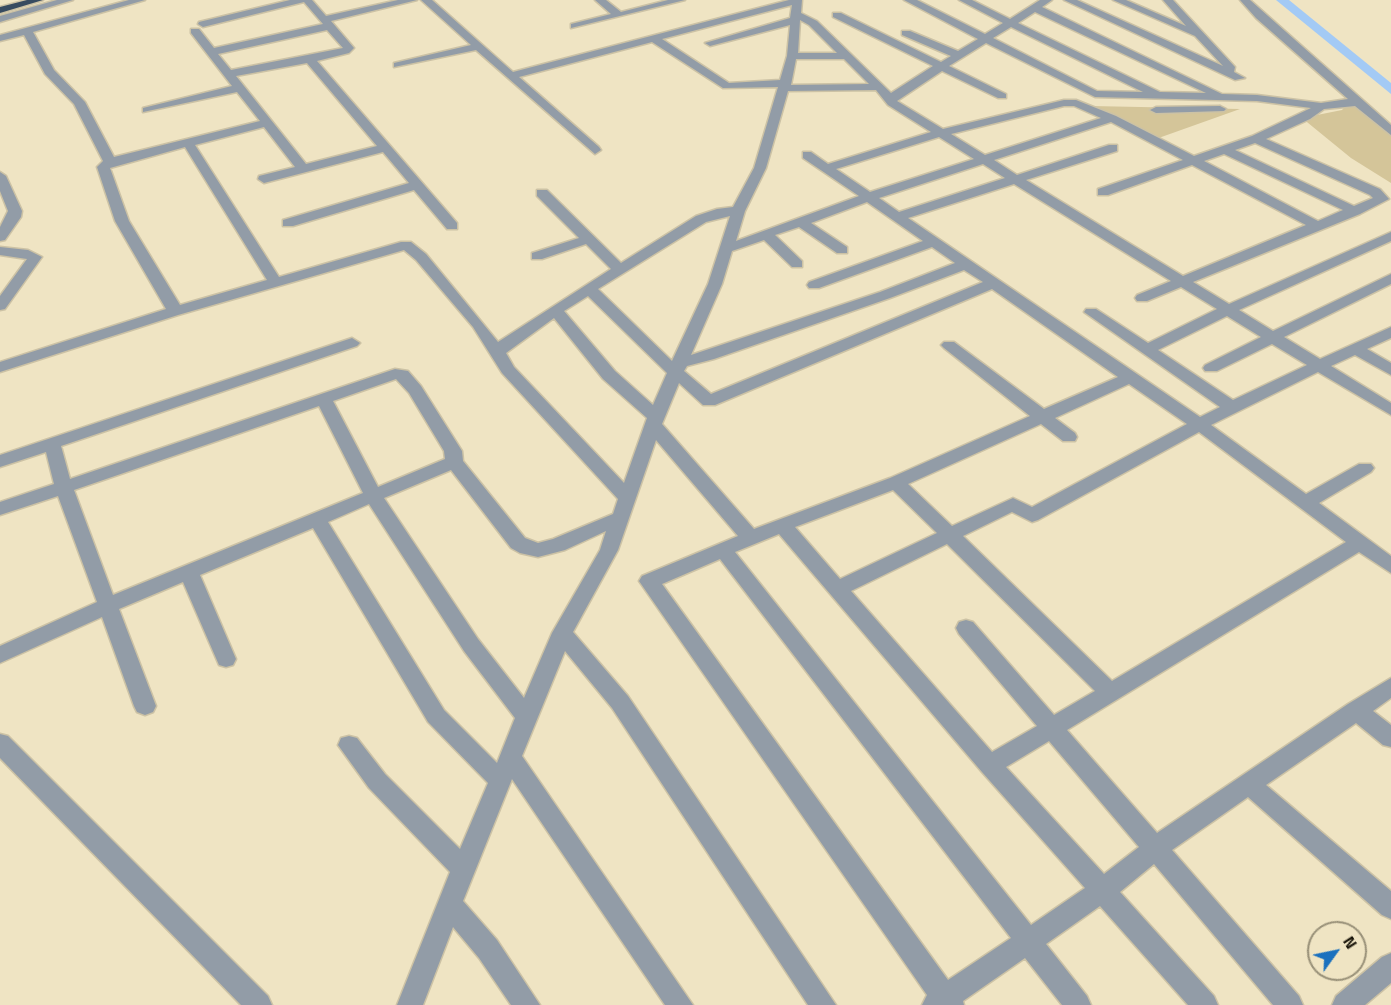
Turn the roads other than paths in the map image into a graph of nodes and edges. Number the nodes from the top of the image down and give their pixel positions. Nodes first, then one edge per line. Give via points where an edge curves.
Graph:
1 (38, 0) edge
2 (68, 0) edge
3 (140, 0) edge
4 (302, 0) edge
5 (307, 0) edge
6 (412, 0) edge
7 (426, 0) edge
8 (600, 0) edge
9 (680, 0) edge
10 (909, 0) edge
11 (964, 0) edge
12 (1022, 0) edge
13 (1047, 0) edge
14 (1069, 0) edge
15 (1118, 0) edge
16 (1167, 0) edge
17 (1245, 0) edge
18 (1036, 7) junction
19 (0, 9) edge
20 (796, 9) edge
21 (619, 15) junction
22 (837, 15) dead end
23 (0, 19) edge
24 (1011, 22) junction
25 (328, 23) junction
26 (575, 26) dead end
27 (27, 31) junction
28 (906, 33) dead end
29 (1200, 36) junction
30 (0, 38) edge
31 (653, 38) junction
32 (985, 39) junction
33 (710, 43) dead end
34 (477, 47) junction
35 (211, 52) junction
36 (792, 56) junction
37 (846, 56) junction
38 (959, 56) junction
39 (310, 59) junction
40 (398, 65) dead end
41 (943, 66) junction
42 (228, 74) junction
43 (510, 76) junction
44 (1239, 78) junction
45 (785, 86) junction
46 (878, 87) junction
47 (239, 88) junction
48 (1002, 96) dead end
49 (1160, 96) junction
50 (1224, 98) junction
51 (1257, 98) junction
52 (891, 99) junction
53 (1356, 102) junction
54 (1321, 106) junction
55 (147, 110) dead end
56 (1156, 110) dead end
57 (1112, 118) junction
58 (267, 123) junction
59 (1391, 131) edge
60 (938, 134) junction
61 (1256, 139) junction
62 (188, 143) junction
63 (384, 148) junction
64 (1113, 148) dead end
65 (595, 150) dead end
66 (1225, 150) junction
67 (807, 154) dead end
68 (1193, 161) junction
69 (110, 162) junction
70 (984, 162) junction
71 (827, 168) junction
72 (303, 169) junction
73 (0, 176) edge
74 (264, 179) dead end
75 (1014, 180) junction
76 (417, 185) junction
77 (1103, 192) dead end
78 (542, 193) dead end
79 (869, 197) junction
80 (738, 211) junction
81 (1355, 211) junction
82 (898, 217) junction
83 (801, 222) junction
84 (288, 223) dead end
85 (1314, 224) junction
86 (452, 226) dead end
87 (766, 234) junction
88 (1391, 236) edge
89 (0, 237) edge
90 (589, 238) junction
91 (934, 242) junction
92 (728, 248) junction
93 (842, 250) dead end
94 (0, 251) edge
95 (537, 256) dead end
96 (797, 264) dead end
97 (966, 264) junction
98 (620, 270) junction
99 (1391, 278) edge
100 (1180, 281) junction
101 (276, 282) junction
102 (994, 283) junction
103 (814, 285) dead end
104 (589, 288) junction
105 (1142, 298) dead end
106 (0, 306) edge
107 (555, 310) junction
108 (1227, 310) junction
109 (173, 312) junction
110 (1090, 312) dead end
111 (1391, 332) edge
112 (1270, 336) junction
113 (352, 344) dead end
114 (948, 345) dead end
115 (1354, 348) junction
116 (1146, 350) junction
117 (498, 353) junction
118 (1317, 365) junction
119 (0, 367) edge
120 (677, 368) junction
121 (1211, 368) dead end
122 (1391, 370) edge
123 (1131, 377) junction
124 (323, 398) junction
125 (1233, 407) junction
126 (1391, 410) edge
127 (1039, 416) junction
128 (655, 421) junction
129 (1200, 425) junction
130 (1069, 437) dead end
131 (52, 443) junction
132 (0, 460) edge
133 (454, 462) junction
134 (1365, 468) dead end
135 (896, 482) junction
136 (63, 486) junction
137 (374, 497) junction
138 (627, 497) junction
139 (1305, 503) junction
140 (0, 509) edge
141 (620, 518) junction
142 (318, 520) junction
143 (782, 525) junction
144 (951, 536) junction
145 (751, 538) junction
146 (1360, 543) junction
147 (723, 550) junction
148 (1391, 566) edge
149 (189, 573) junction
150 (838, 589) junction
151 (107, 606) junction
152 (966, 628) dead end
153 (562, 633) junction
154 (0, 655) edge
155 (226, 659) dead end
156 (1391, 687) edge
157 (1111, 693) junction
158 (145, 706) dead end
159 (1356, 710) junction
160 (527, 717) junction
161 (1053, 728) junction
162 (1391, 738) edge
163 (0, 743) edge
164 (349, 745) dead end
165 (510, 757) junction
166 (990, 765) junction
167 (500, 781) junction
168 (1249, 784) junction
169 (1154, 849) junction
170 (463, 869) junction
171 (1103, 890) junction
172 (450, 905) junction
173 (1391, 907) edge
174 (1028, 942) junction
175 (1391, 966) edge
176 (944, 1003) edge
177 (259, 1005) edge
178 (410, 1005) edge
179 (527, 1005) edge
180 (680, 1005) edge
181 (823, 1005) edge
182 (1078, 1005) edge
183 (1205, 1005) edge
184 (1290, 1005) edge
185 (1346, 1005) edge

1 - 19 highway
2 - 23 street
3 - 27 street
4 - 35 street via 199,27
5 - 25 street
6 - 25 street
7 - 34 street
8 - 21 street
9 - 21 street
10 - 32 street
11 - 24 street
12 - 18 street
13 - 18 street
14 - 44 street
15 - 29 street
16 - 29 street
17 - 53 street
18 - 24 street
18 - 50 street
20 - 31 street
20 - 33 street
20 - 36 street
20 - 37 street
21 - 26 street
22 - 41 street
24 - 32 street
24 - 49 street
25 - 35 street
25 - 39 street via 348,49
27 - 30 street
27 - 69 street via 49,72 79,102
28 - 38 street
29 - 44 street
31 - 43 street
31 - 45 street via 727,86
32 - 38 street
32 - 49 street via 1090,93
34 - 40 street
34 - 43 street
35 - 42 street
36 - 37 street
36 - 45 street
37 - 46 street
38 - 41 street
39 - 42 street
39 - 63 street
41 - 48 street
41 - 52 street
42 - 47 street
43 - 65 street
44 - 51 street
45 - 46 street
45 - 80 street via 760,168
46 - 52 street
47 - 55 street
47 - 58 street
49 - 50 street
50 - 51 street
51 - 54 street
52 - 60 street via 896,108
53 - 54 street
53 - 59 street
54 - 56 street
54 - 61 street via 1306,117
57 - 60 street via 1069,102
57 - 68 street
57 - 70 street
58 - 62 street
58 - 72 street
60 - 70 street
60 - 71 street
61 - 66 street
61 - 81 street via 1381,196 1382,199
62 - 69 street
62 - 101 street
63 - 72 street
63 - 76 street
64 - 75 street
66 - 68 street
66 - 81 street
67 - 71 street
68 - 77 street
68 - 85 street
69 - 109 street via 103,167 122,221
70 - 75 street
70 - 79 street
71 - 79 street
72 - 74 street
73 - 89 street via 15,211
75 - 82 street
75 - 100 street
76 - 84 street
76 - 86 street
78 - 90 street
79 - 82 street
79 - 83 street
80 - 92 street
80 - 98 street via 707,216
81 - 85 street
82 - 91 street
83 - 87 street
83 - 93 street
85 - 100 street
87 - 92 street
87 - 96 street
88 - 108 street
90 - 95 street
90 - 98 street
91 - 97 street
91 - 103 street
92 - 120 street
94 - 106 street via 35,257
97 - 102 street
97 - 120 street
98 - 104 street
99 - 112 street
100 - 105 street
100 - 108 street
101 - 109 street
101 - 117 street via 406,244 478,324
102 - 120 street via 709,401
102 - 123 street
104 - 107 street
104 - 120 street
107 - 117 street via 504,344
107 - 128 street via 609,375
108 - 112 street
108 - 116 street
109 - 119 street
110 - 116 street
111 - 115 street
112 - 118 street
112 - 121 street
113 - 131 street
114 - 127 street
115 - 118 street
115 - 122 street
116 - 125 street
117 - 138 street via 508,370
118 - 125 street
118 - 126 street
120 - 128 street
123 - 127 street
123 - 129 street
124 - 133 street via 384,376 402,375 453,451
124 - 136 street
124 - 137 street
125 - 129 street
127 - 130 street
127 - 135 street
128 - 138 street
128 - 145 street
129 - 139 street
129 - 144 street via 1032,515 1013,504
131 - 132 street
131 - 136 street
133 - 137 street
133 - 141 street via 518,543 527,548 538,550 558,545
134 - 139 street
135 - 143 street
135 - 144 street
136 - 140 street
136 - 151 street
137 - 142 street
137 - 160 street via 471,645
138 - 141 street
139 - 146 street
141 - 153 street via 609,550
142 - 149 street
142 - 167 street via 436,716
143 - 145 street
143 - 150 street
144 - 150 street
144 - 157 street
145 - 147 street
146 - 148 street
146 - 157 street
147 - 174 street
147 - 176 street via 649,581
149 - 151 street
149 - 155 street
150 - 166 street
151 - 154 street
151 - 158 street
152 - 161 street
153 - 160 street
153 - 181 street via 620,702
156 - 159 street
157 - 161 street
159 - 162 street
159 - 168 street
160 - 165 street
161 - 166 street
161 - 169 street
163 - 177 street
164 - 170 street via 376,781
165 - 167 street
165 - 180 street
166 - 171 street
167 - 170 street
168 - 169 street
168 - 173 street
169 - 171 street
169 - 184 street
170 - 172 street
171 - 174 street
171 - 183 street
172 - 178 street
172 - 179 street via 488,949
174 - 176 street
174 - 182 street
175 - 185 street

